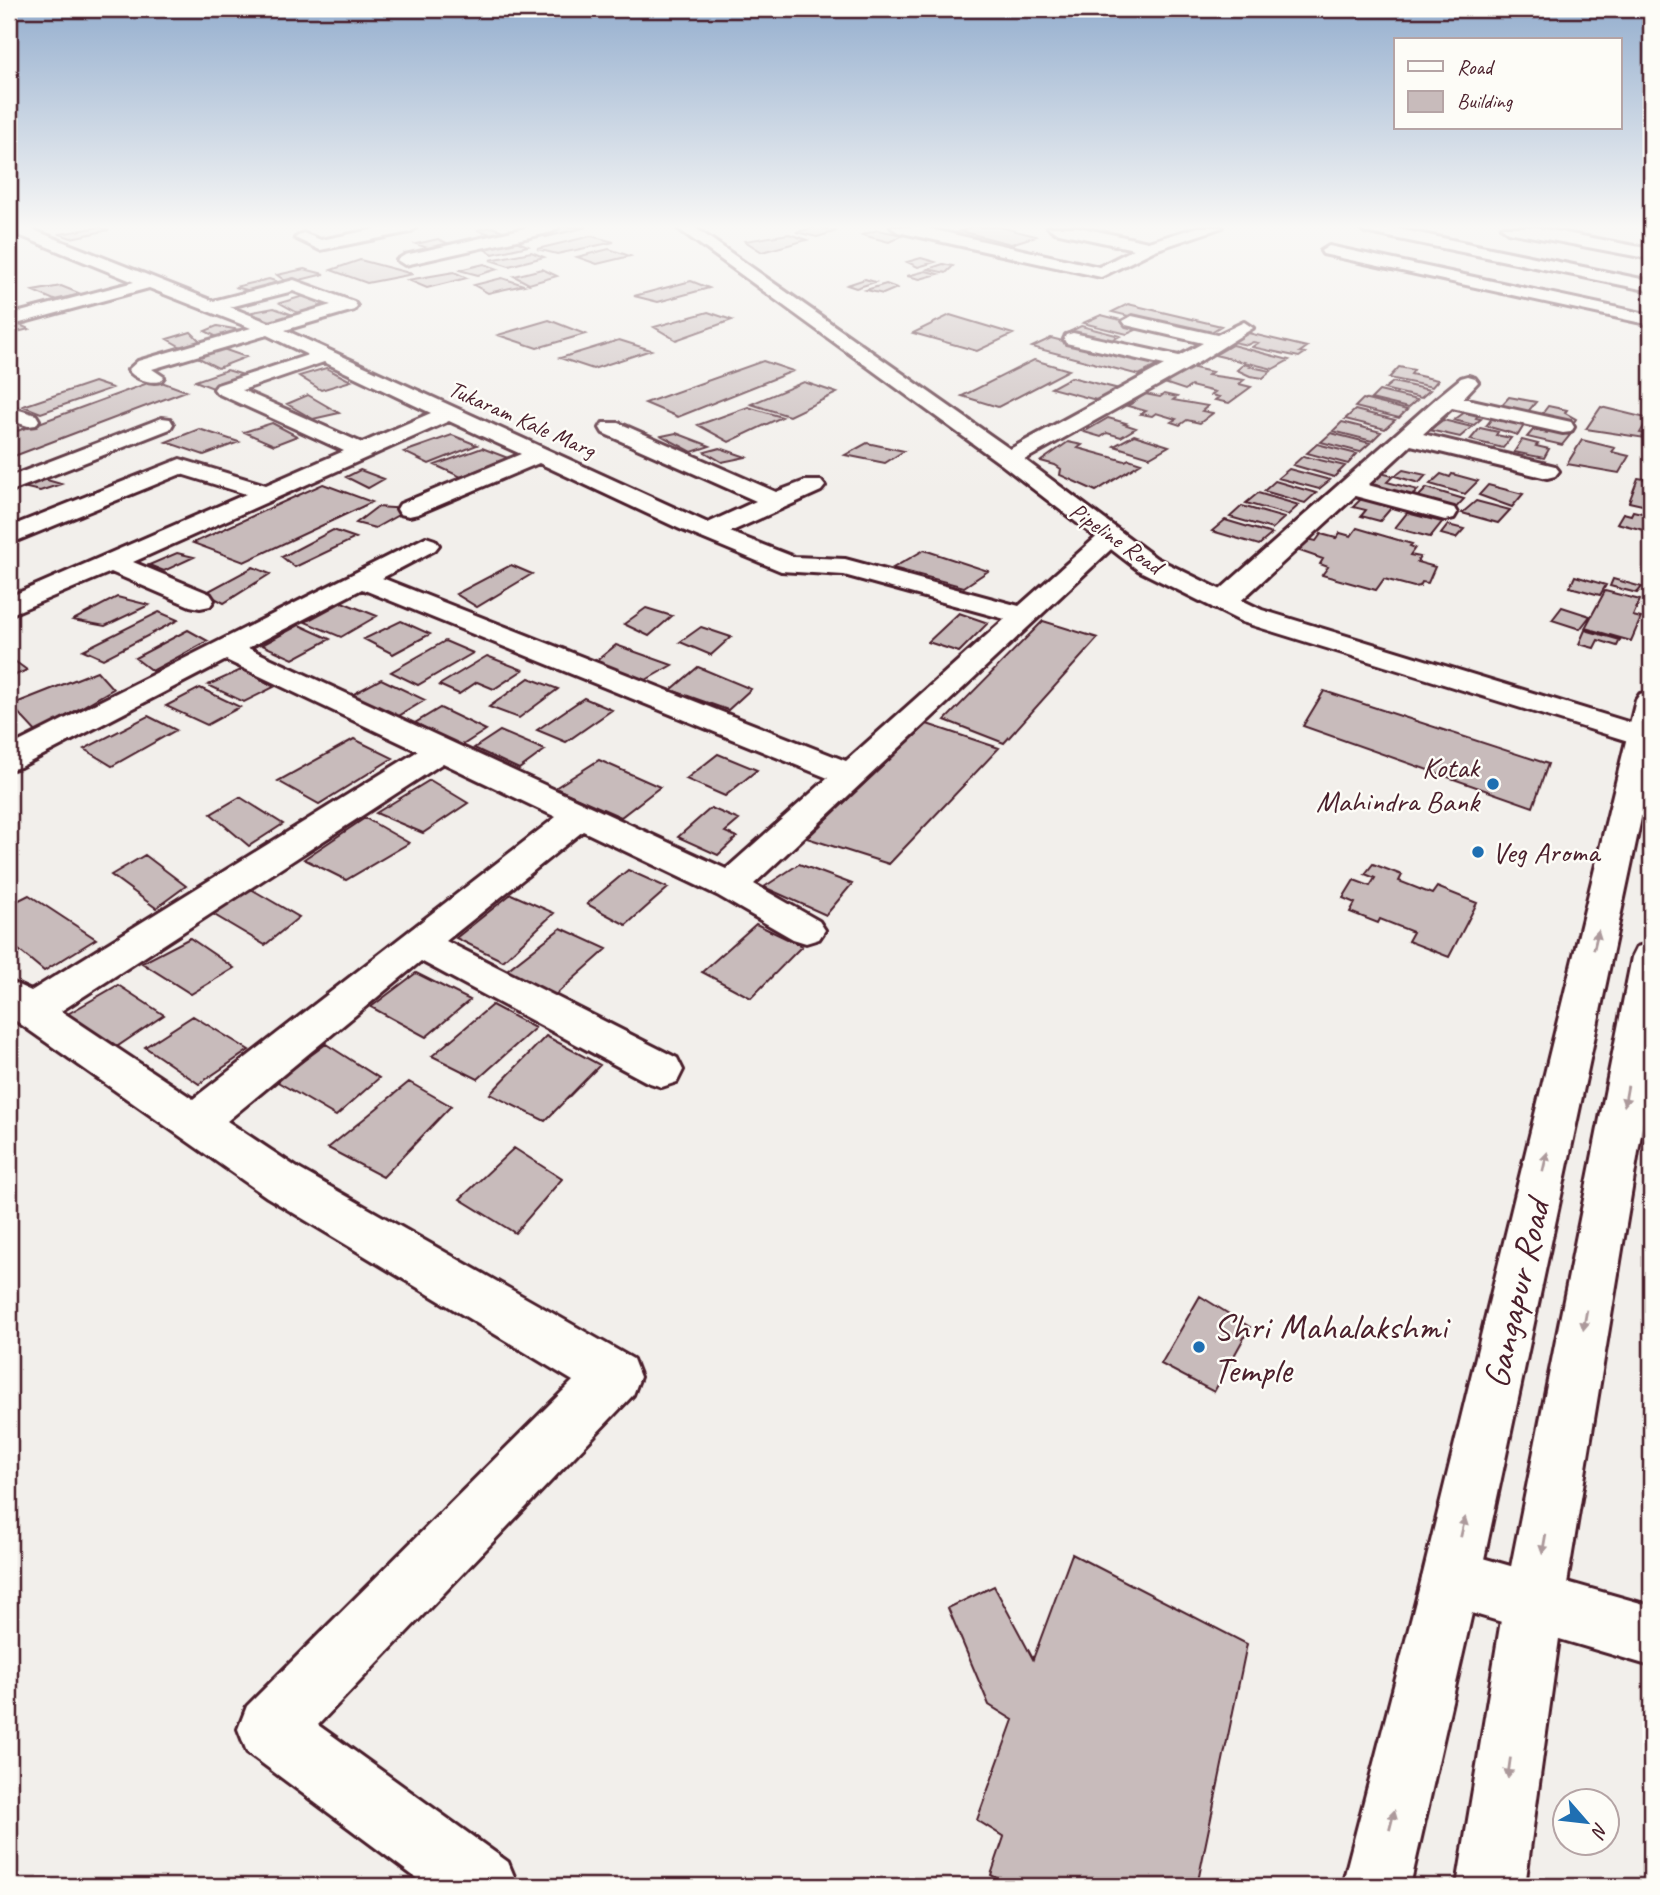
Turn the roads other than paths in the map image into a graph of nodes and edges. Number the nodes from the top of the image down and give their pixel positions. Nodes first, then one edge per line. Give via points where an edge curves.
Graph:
1 (29, 315) edge
2 (232, 315) edge
3 (315, 315) edge
4 (807, 315) edge
5 (1629, 315) edge
6 (1651, 320) edge
7 (9, 321) edge
8 (1132, 321) dead end
9 (1244, 328) dead end
10 (268, 329) junction
11 (1073, 339) dead end
12 (1222, 342) junction
13 (326, 355) junction
14 (1184, 363) junction
15 (154, 377) dead end
16 (1468, 382) dead end
17 (1446, 400) junction
18 (446, 414) junction
19 (162, 424) dead end
20 (1563, 426) dead end
21 (611, 428) dead end
22 (1407, 437) junction
23 (362, 451) junction
24 (539, 454) junction
25 (1009, 459) junction
26 (1547, 471) dead end
27 (9, 485) edge
28 (813, 486) dead end
29 (1350, 487) junction
30 (268, 493) junction
31 (776, 501) junction
32 (409, 509) dead end
33 (1445, 513) dead end
34 (709, 532) junction
35 (9, 536) edge
36 (1111, 537) junction
37 (426, 545) dead end
38 (111, 562) junction
39 (361, 579) junction
40 (14, 598) edge
41 (200, 600) dead end
42 (1223, 602) junction
43 (1024, 616) junction
44 (225, 648) junction
45 (1648, 725) edge
46 (442, 750) junction
47 (9, 760) edge
48 (851, 775) junction
49 (581, 816) junction
50 (730, 886) junction
51 (807, 930) dead end
52 (418, 943) junction
53 (1651, 957) edge
54 (20, 1004) edge
55 (662, 1070) dead end
56 (194, 1123) junction
57 (1451, 1578) junction
58 (1534, 1602) junction
59 (1651, 1636) edge
60 (484, 1886) edge
61 (1376, 1886) edge
62 (1492, 1886) edge

1 - 7 street
2 - 10 street, Tukaram Kale Marg
3 - 10 street
4 - 25 street, Pipeline Road
5 - 6 street
8 - 12 street
9 - 12 street
10 - 13 street, Tukaram Kale Marg
10 - 15 street via 138,370
11 - 14 street
12 - 14 street
13 - 18 street, Tukaram Kale Marg
13 - 23 street via 224,388
14 - 25 street
16 - 17 street
17 - 20 street
17 - 22 street
18 - 23 street
18 - 24 street, Tukaram Kale Marg
19 - 27 street
21 - 31 street
22 - 26 street
22 - 29 street
23 - 30 street
24 - 32 street
24 - 34 street, Tukaram Kale Marg
25 - 36 street, Pipeline Road
28 - 31 street
29 - 33 street
29 - 42 street
30 - 35 street via 180,466
30 - 38 street
31 - 34 street
34 - 43 street, Tukaram Kale Marg via 790,565 845,567
36 - 42 street, Pipeline Road via 1147,564
36 - 43 street
37 - 39 street
38 - 40 street
38 - 41 street
39 - 44 street
39 - 48 street
42 - 45 street, Pipeline Road via 1252,616
43 - 48 street
44 - 46 street
44 - 47 street
57 -> 45 street, Gangapur Road
46 - 49 street
46 - 54 street
48 - 50 street
49 - 50 street
49 - 52 street
50 - 51 street
52 - 55 street
52 - 56 street
53 -> 58 street
54 - 56 street
56 - 60 street via 283,1183 614,1377 270,1729
57 - 58 street
61 -> 57 street, Gangapur Road
58 - 59 street
58 -> 62 street

